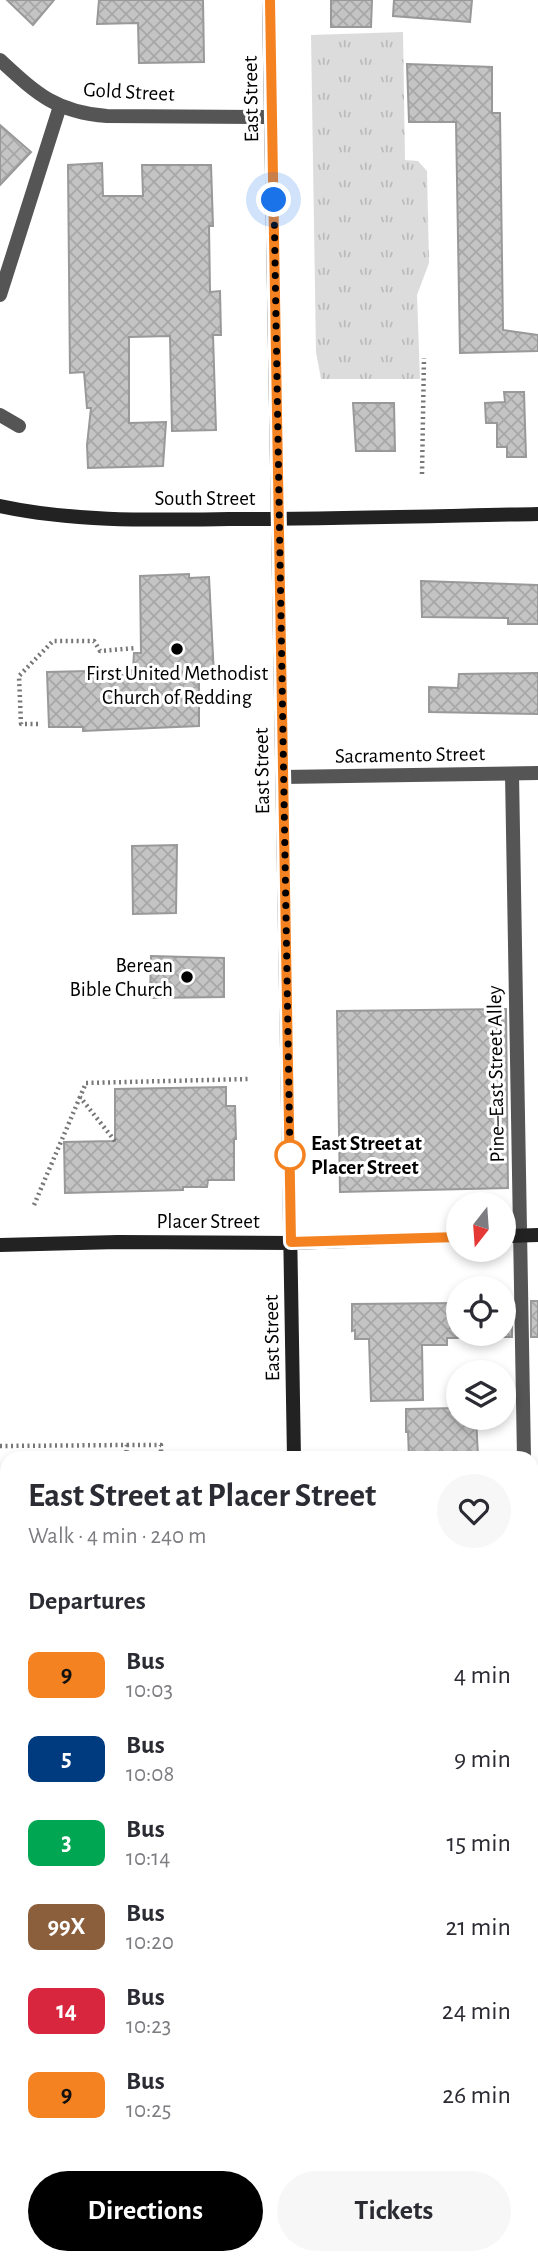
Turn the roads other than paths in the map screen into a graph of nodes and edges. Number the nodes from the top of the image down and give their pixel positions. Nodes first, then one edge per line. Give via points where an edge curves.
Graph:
1 (270, 0) edge
2 (0, 60) edge
3 (60, 106) junction
4 (272, 117) junction
5 (0, 295) edge
6 (0, 415) edge
7 (19, 426) dead end
8 (0, 506) edge
9 (538, 514) edge
10 (279, 519) junction
11 (538, 773) edge
12 (512, 774) junction
13 (283, 777) junction
14 (516, 1235) edge
15 (519, 1235) junction
16 (538, 1235) edge
17 (446, 1237) edge
18 (291, 1242) junction
19 (0, 1245) edge
20 (294, 1451) edge
21 (524, 1451) edge

1 - 4 street, East Street
2 - 3 street, Gold Street via 38,94
3 - 4 street, Gold Street via 107,116
3 - 5 street
4 - 10 street, East Street
6 - 7 street
8 - 10 street, South Street via 120,519
9 - 10 street, South Street
10 - 13 street, East Street
11 - 12 street, Sacramento Street
12 - 13 street, Sacramento Street
12 - 15 street, Pine–East Street Alley
13 - 18 street, East Street
14 - 15 street
15 - 16 street
15 - 21 street, Pine–East Street Alley
17 - 18 street, Placer Street
18 - 19 street, Placer Street
18 - 20 street, East Street

